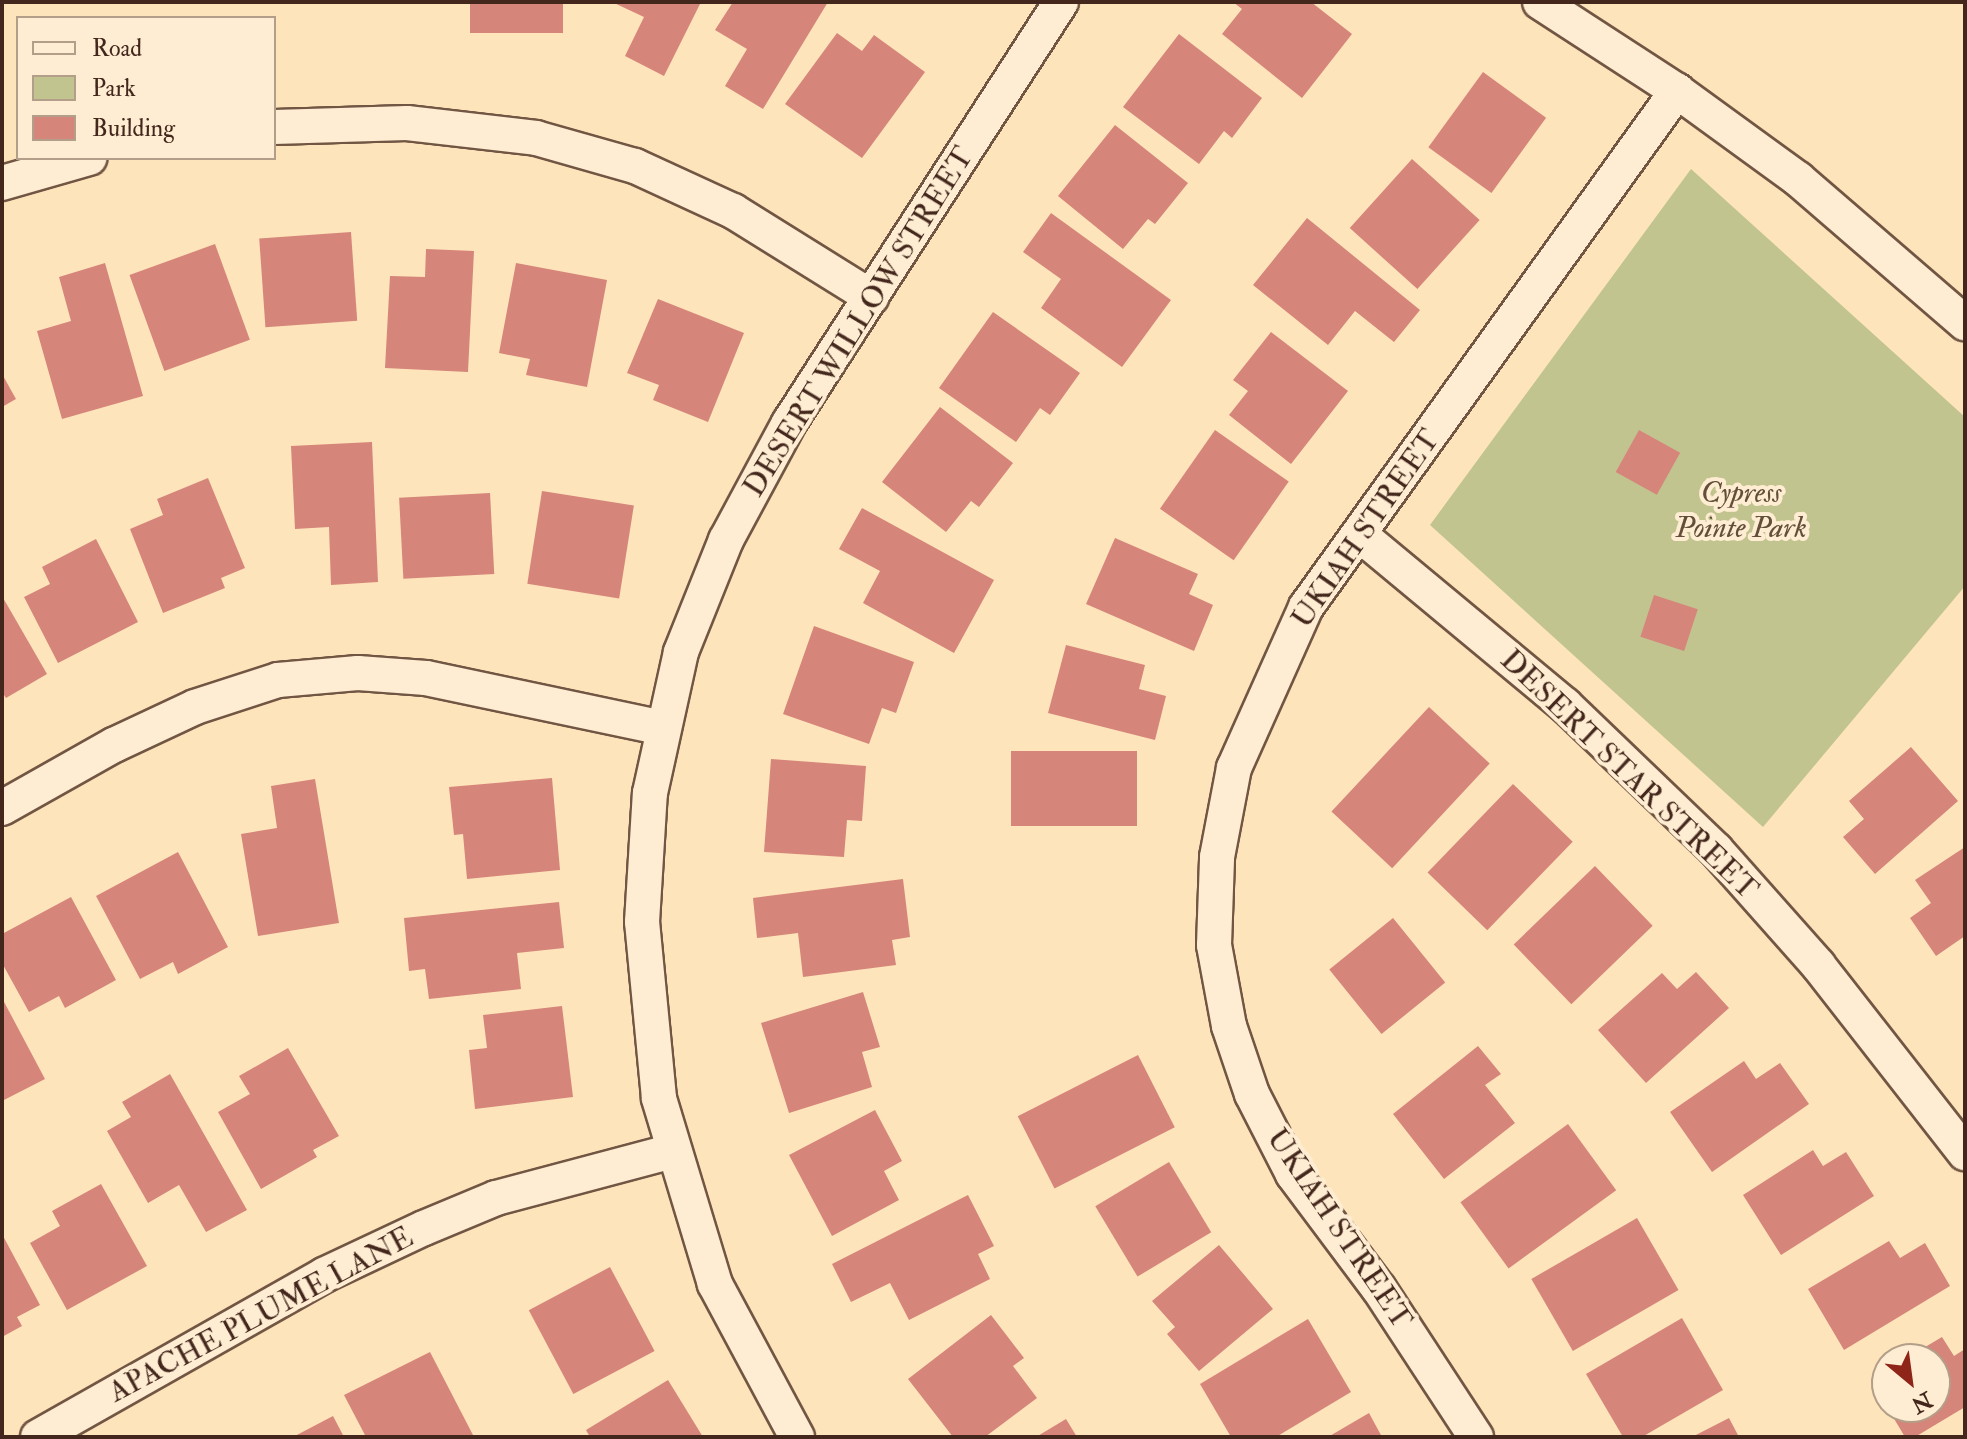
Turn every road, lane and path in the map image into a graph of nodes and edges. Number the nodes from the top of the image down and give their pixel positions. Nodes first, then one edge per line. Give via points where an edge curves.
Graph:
1 (1061, 2) edge
2 (1540, 2) edge
3 (1677, 91) junction
4 (276, 127) edge
5 (82, 160) edge
6 (2, 183) edge
7 (871, 297) junction
8 (1965, 323) edge
9 (1359, 534) junction
10 (664, 728) junction
11 (2, 808) edge
12 (673, 1151) junction
13 (1965, 1153) edge
14 (38, 1437) edge
15 (797, 1437) edge
16 (1476, 1437) edge

1 - 7 street, DESERT WILLOW STREET
2 - 3 street
3 - 8 street via 1798,179
3 - 9 street, UKIAH STREET
4 - 7 street via 407,123 536,138 635,166 733,211
5 - 6 street
7 - 10 street, DESERT WILLOW STREET via 789,423 726,540 681,652
9 - 13 street, DESERT STAR STREET via 1565,705 1716,850 1828,976
9 - 16 street, UKIAH STREET via 1306,607 1234,768 1217,857 1214,945 1229,1026 1252,1094 1293,1174 1379,1289
10 - 11 street via 426,678 358,673 278,680 195,707
10 - 12 street, DESERT WILLOW STREET via 650,793 642,922 649,1034
12 - 14 street, APACHE PLUME LANE via 496,1198 424,1228 324,1275
12 - 15 street, DESERT WILLOW STREET via 715,1284

